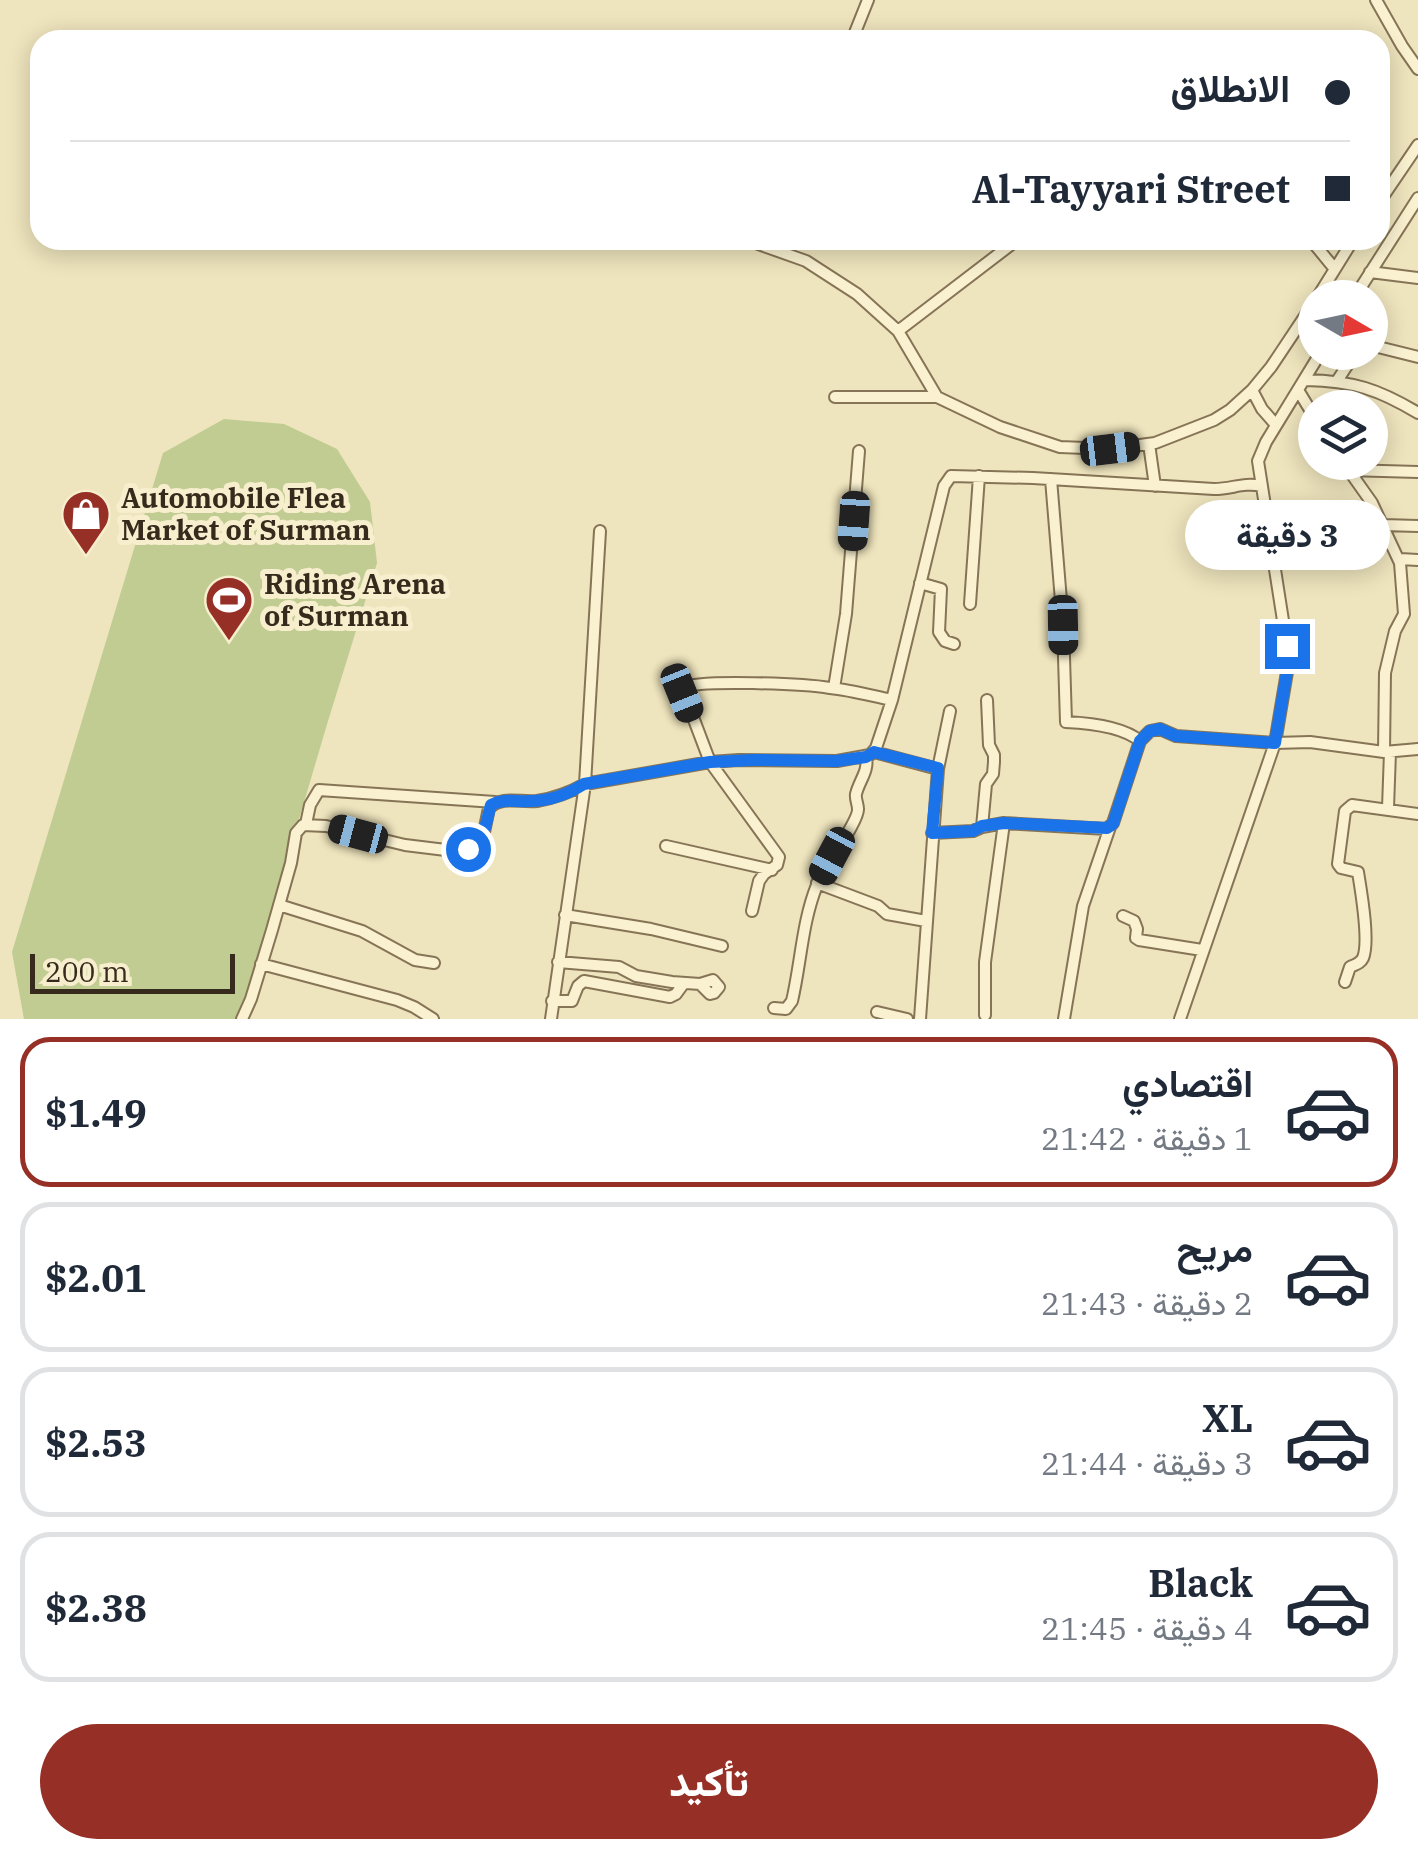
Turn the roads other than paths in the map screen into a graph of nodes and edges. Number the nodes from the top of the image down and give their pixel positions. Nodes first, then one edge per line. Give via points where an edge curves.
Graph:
1 (868, 0) edge
2 (1376, 0) edge
3 (856, 30) edge
4 (1418, 68) edge
5 (1418, 145) edge
6 (1390, 186) edge
7 (1418, 198) edge
8 (1404, 220) junction
9 (1418, 220) edge
10 (1390, 241) edge
11 (777, 250) edge
12 (790, 250) edge
13 (1005, 250) edge
14 (1319, 250) edge
15 (1346, 250) edge
16 (1384, 250) edge
17 (789, 254) junction
18 (1334, 268) junction
19 (1370, 272) junction
20 (1418, 278) edge
21 (1327, 280) edge
22 (1365, 280) edge
23 (1298, 327) edge
24 (898, 331) junction
25 (1388, 350) edge
26 (1418, 357) edge
27 (1311, 370) edge
28 (1344, 370) edge
29 (1306, 380) junction
30 (1337, 381) junction
31 (1252, 390) junction
32 (1298, 390) joint
33 (937, 396) junction
34 (835, 397) dead end
35 (1416, 408) edge
36 (1276, 425) junction
37 (1148, 444) junction
38 (858, 451) dead end
39 (1388, 470) edge
40 (1418, 472) edge
41 (979, 476) junction
42 (1052, 479) junction
43 (1356, 480) edge
44 (1155, 486) junction
45 (1262, 486) junction
46 (1383, 525) junction
47 (1418, 526) edge
48 (600, 530) dead end
49 (1400, 559) junction
50 (1418, 560) edge
51 (920, 583) junction
52 (970, 604) dead end
53 (954, 644) dead end
54 (834, 688) junction
55 (892, 700) junction
56 (986, 700) dead end
57 (950, 711) dead end
58 (1140, 741) junction
59 (1275, 743) junction
60 (1418, 749) edge
61 (1387, 752) junction
62 (870, 754) junction
63 (710, 762) junction
64 (938, 768) junction
65 (584, 784) junction
66 (496, 802) junction
67 (1388, 808) junction
68 (1418, 814) edge
69 (1004, 823) junction
70 (306, 824) junction
71 (982, 826) junction
72 (1110, 827) junction
73 (932, 833) junction
74 (666, 846) dead end
75 (773, 870) junction
76 (818, 883) junction
77 (279, 904) junction
78 (752, 911) dead end
79 (565, 915) junction
80 (1123, 916) dead end
81 (926, 921) junction
82 (722, 946) dead end
83 (1202, 950) junction
84 (558, 962) junction
85 (434, 963) dead end
86 (261, 964) junction
87 (1346, 982) dead end
88 (684, 983) junction
89 (700, 984) dead end
90 (552, 1002) junction
91 (774, 1008) dead end
92 (877, 1012) dead end
93 (985, 1015) dead end
94 (242, 1019) edge
95 (432, 1019) edge
96 (551, 1019) edge
97 (906, 1019) edge
98 (920, 1019) edge
99 (1064, 1019) edge
100 (1180, 1019) edge

1 - 3 street
2 - 4 street
5 - 6 street
7 - 8 street
8 - 9 street
8 - 10 street
11 - 17 street
12 - 17 street
13 - 24 street
14 - 18 street
15 - 18 street
16 - 19 street
17 - 24 street via 841,281
18 - 21 street
19 - 20 street
19 - 22 street
23 - 31 street
24 - 33 street
25 - 26 street
27 - 29 street
28 - 30 street
29 - 30 street
29 - 32 street
30 - 35 street
31 - 36 street
31 - 37 street via 1214,420
32 - 36 street
33 - 34 street
33 - 37 street via 1060,447
36 - 45 street via 1258,458
37 - 44 street
38 - 54 street via 848,602
39 - 40 street
41 - 42 street
41 - 51 street via 946,480
41 - 52 street
42 - 44 street
42 - 58 street via 1066,722 1116,729
43 - 46 street
44 - 45 street
45 - 59 street via 1288,658
46 - 47 street
46 - 49 street
48 - 65 street
49 - 50 street
49 - 61 street via 1404,614 1385,674
51 - 53 street via 940,588 938,632
51 - 55 street
54 - 55 street
54 - 63 street via 683,686
55 - 62 street
56 - 71 street via 994,762
57 - 64 street
58 - 59 street via 1160,729 1176,736
58 - 72 street
59 - 61 street
59 - 83 street
60 - 61 street
61 - 67 street
62 - 63 street via 836,761
62 - 64 street
62 - 76 street via 855,798 858,812
63 - 65 street
63 - 75 street via 778,857
64 - 73 street
65 - 66 street via 542,800
65 - 79 street
66 - 70 street via 319,790
66 - 70 street via 483,837 462,852
67 - 68 street
67 - 87 street via 1352,805 1346,812 1338,864 1358,872 1365,934 1362,960 1350,966
69 - 71 street
69 - 72 street
69 - 93 street via 984,962
70 - 77 street via 296,833
71 - 73 street
72 - 99 street via 1084,906
73 - 81 street
74 - 75 street
75 - 78 street via 760,881
76 - 81 street via 885,913
76 - 91 street via 792,1002
77 - 85 street
77 - 86 street
79 - 82 street
79 - 84 street
80 - 83 street via 1134,922 1139,940
81 - 98 street
83 - 100 street
84 - 88 street
84 - 90 street
86 - 94 street
86 - 95 street via 397,1000
88 - 89 street
88 - 90 street via 668,997 584,982 572,1001
90 - 96 street
92 - 97 street

